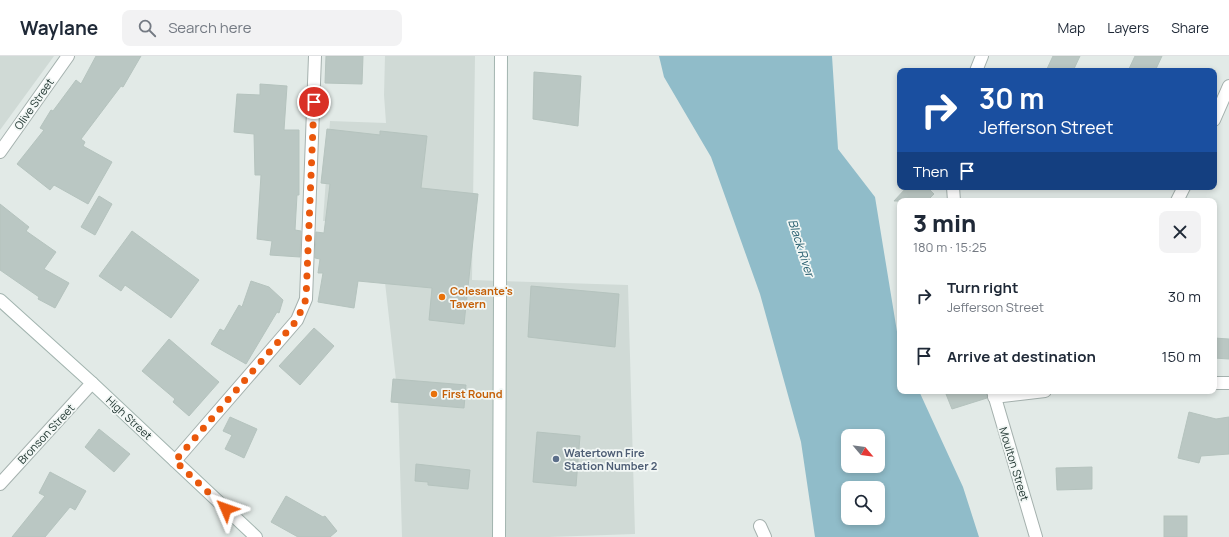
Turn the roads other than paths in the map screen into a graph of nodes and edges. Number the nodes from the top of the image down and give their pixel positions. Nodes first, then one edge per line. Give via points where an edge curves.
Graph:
1 (68, 56) edge
2 (315, 56) edge
3 (501, 56) edge
4 (982, 56) edge
5 (977, 68) edge
6 (1229, 86) edge
7 (1217, 113) edge
8 (0, 152) edge
9 (0, 300) edge
10 (92, 383) junction
11 (1217, 383) edge
12 (1229, 383) edge
13 (994, 394) edge
14 (175, 461) junction
15 (0, 484) edge
16 (760, 526) dead end
17 (256, 537) edge
18 (499, 537) edge
19 (765, 537) edge
20 (1036, 537) edge

1 - 8 street, Olive Street
2 - 14 street via 306,299 297,320
3 - 18 street
4 - 5 street
6 - 7 street
9 - 10 street, High Street
10 - 14 street, High Street
10 - 15 street, Bronson Street
11 - 12 street
13 - 20 street, Moulton Street
14 - 17 street, High Street
16 - 19 street

